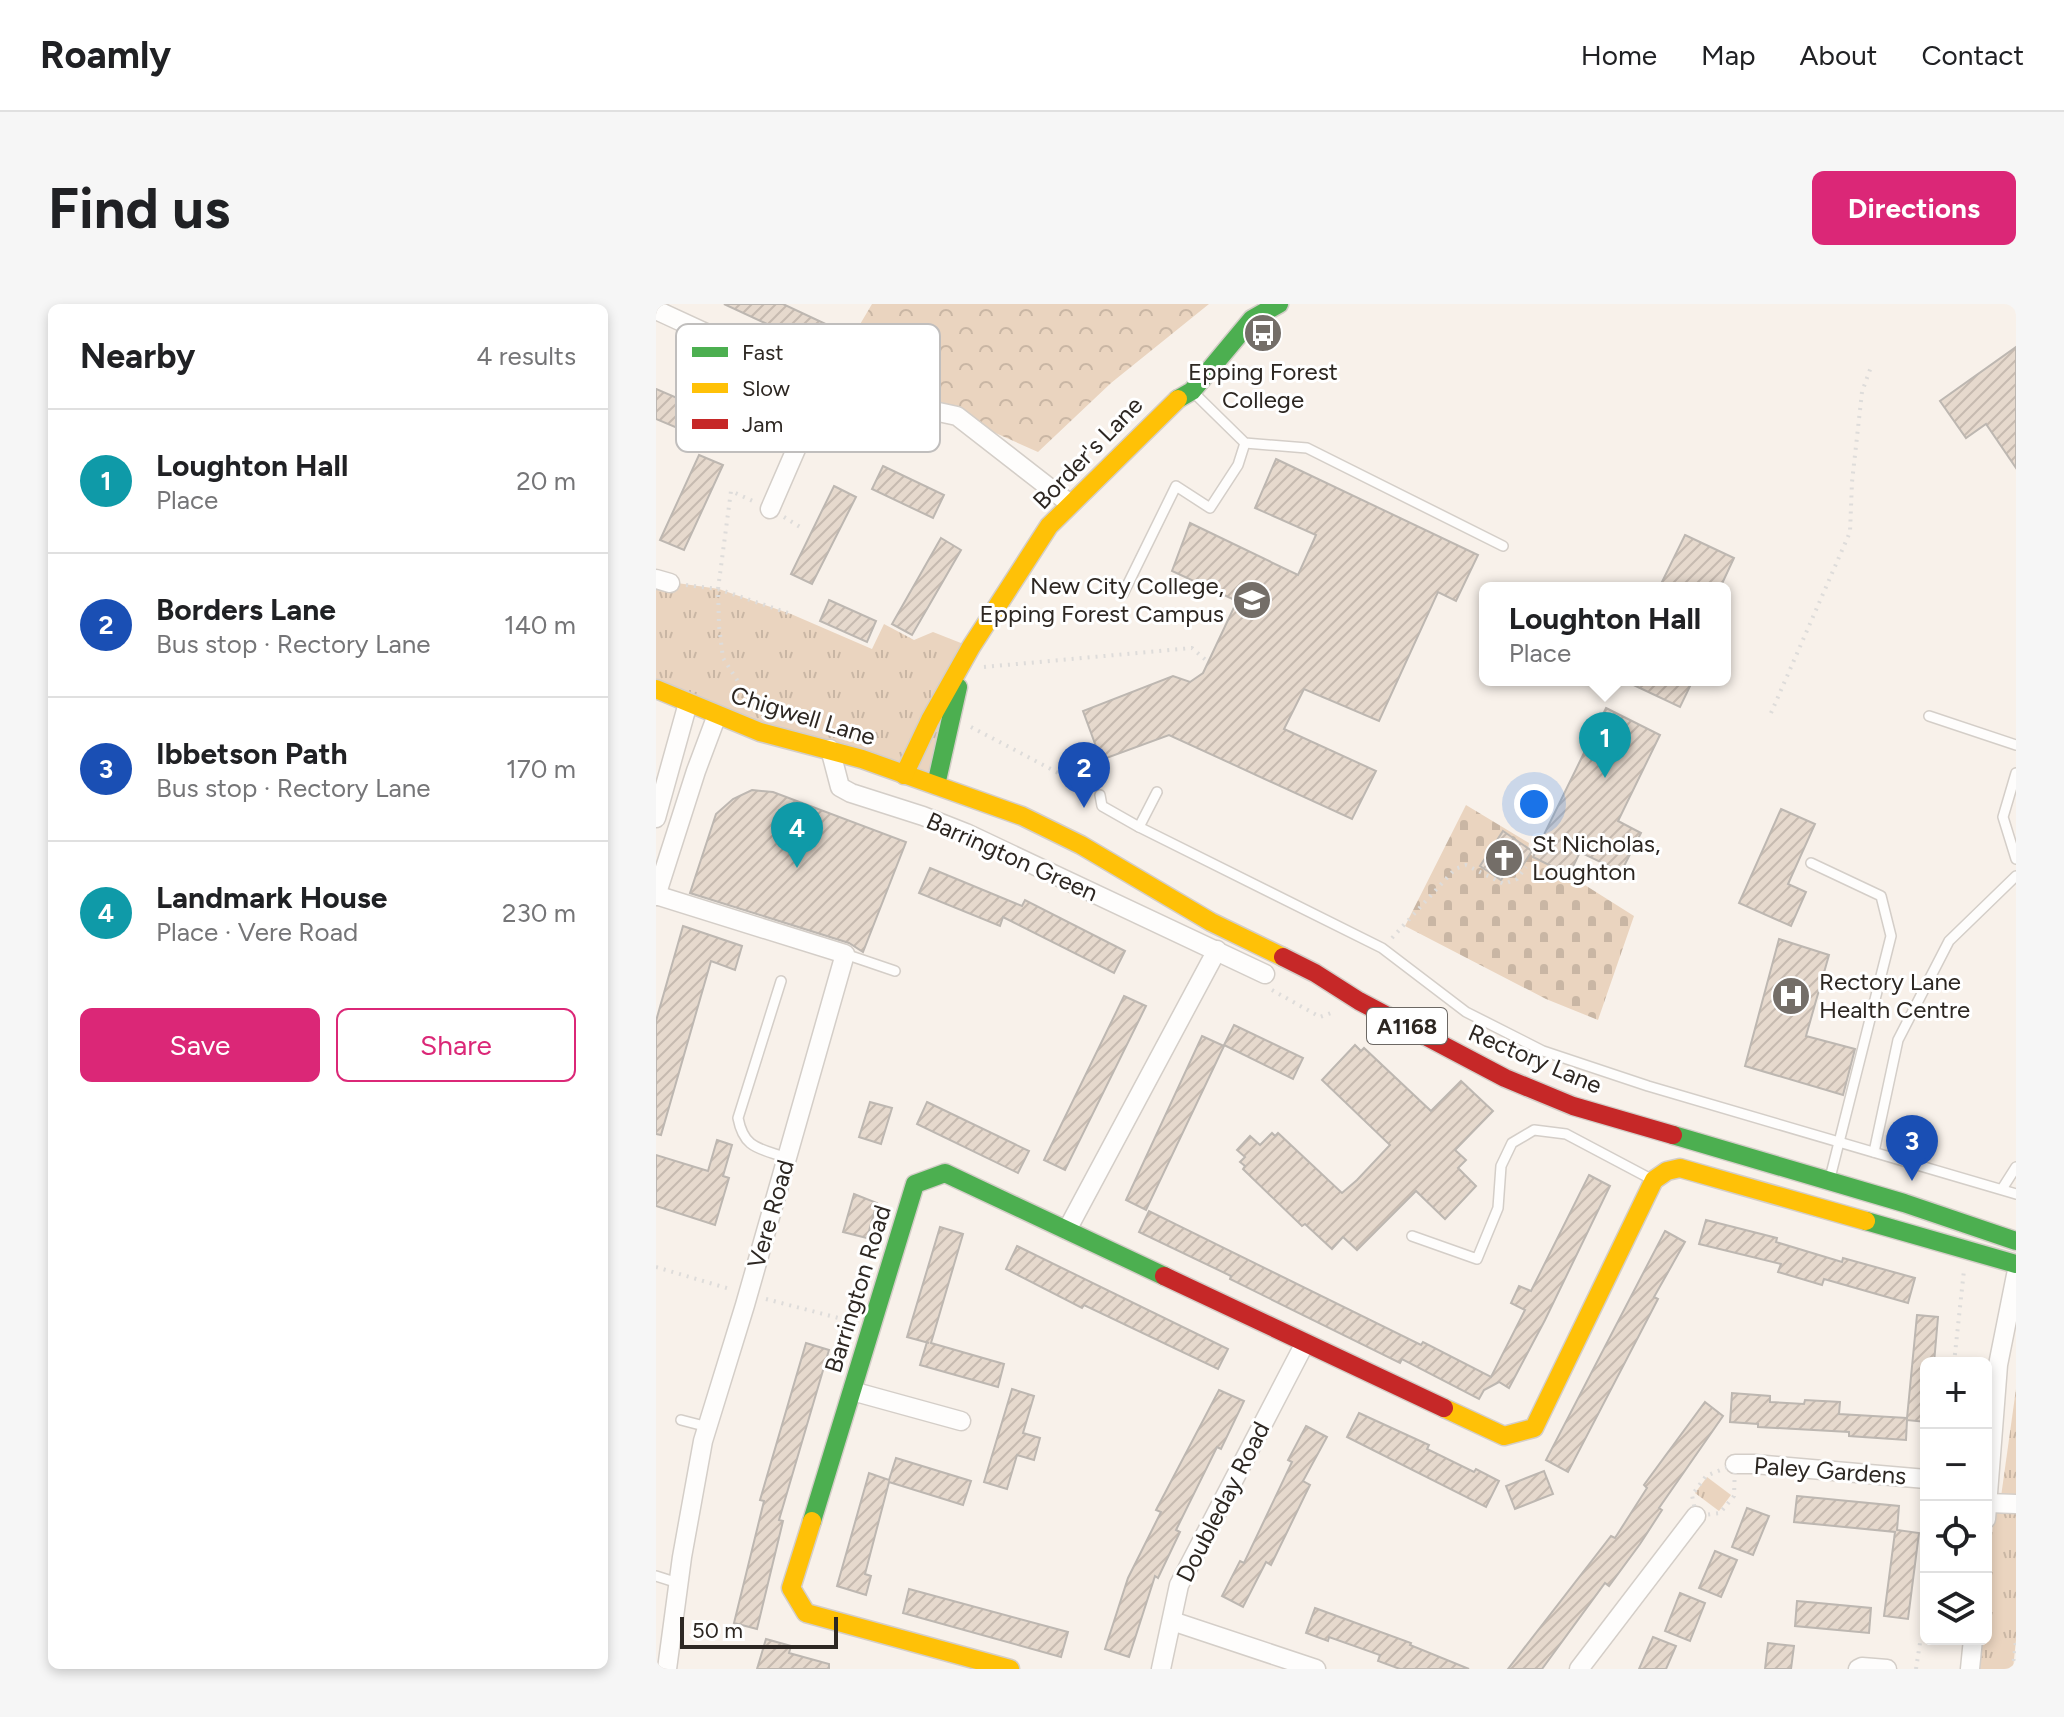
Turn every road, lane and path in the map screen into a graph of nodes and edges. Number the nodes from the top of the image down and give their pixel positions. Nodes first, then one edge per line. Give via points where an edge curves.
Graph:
1 (1279, 304) edge
2 (656, 310) edge
3 (686, 324) edge
4 (1872, 364) dead end
5 (1192, 391) junction
6 (940, 412) edge
7 (1245, 443) junction
8 (795, 452) edge
9 (1069, 503) junction
10 (770, 509) junction
11 (800, 527) dead end
12 (1503, 546) dead end
13 (663, 581) edge
14 (718, 589) junction
15 (1123, 594) dead end
16 (791, 614) dead end
17 (1208, 662) dead end
18 (970, 666) junction
19 (656, 689) edge
20 (746, 694) dead end
21 (688, 703) junction
22 (1771, 713) dead end
23 (717, 715) junction
24 (1929, 716) dead end
25 (963, 721) dead end
26 (2016, 745) edge
27 (830, 749) junction
28 (2016, 773) edge
29 (904, 775) junction
30 (936, 785) junction
31 (660, 791) edge
32 (1157, 792) dead end
33 (1100, 795) joint
34 (656, 818) edge
35 (1139, 827) junction
36 (2016, 859) edge
37 (1811, 863) dead end
38 (1526, 867) dead end
39 (2016, 876) edge
40 (656, 895) edge
41 (1382, 948) junction
42 (1217, 950) junction
43 (845, 954) junction
44 (895, 971) dead end
45 (1265, 974) joint
46 (781, 981) dead end
47 (1359, 1001) junction
48 (1839, 1141) junction
49 (1874, 1152) junction
50 (787, 1158) junction
51 (2016, 1167) edge
52 (1654, 1180) junction
53 (1829, 1181) junction
54 (2002, 1189) junction
55 (2016, 1194) edge
56 (1067, 1230) junction
57 (1412, 1236) dead end
58 (2016, 1241) edge
59 (1966, 1249) junction
60 (2016, 1264) edge
61 (656, 1267) edge
62 (2016, 1275) edge
63 (748, 1294) junction
64 (872, 1327) junction
65 (1305, 1343) junction
66 (1955, 1357) edge
67 (852, 1391) junction
68 (681, 1420) dead end
69 (961, 1421) dead end
70 (708, 1427) junction
71 (1992, 1436) edge
72 (1735, 1464) junction
73 (1920, 1478) edge
74 (2016, 1504) edge
75 (1992, 1510) edge
76 (1696, 1516) junction
77 (656, 1576) edge
78 (678, 1583) junction
79 (1172, 1621) junction
80 (2016, 1640) edge
81 (1920, 1643) edge
82 (1972, 1645) edge
83 (663, 1649) edge
84 (667, 1669) edge
85 (1010, 1669) edge
86 (1161, 1669) edge
87 (1316, 1669) edge
88 (1579, 1669) edge
89 (1858, 1669) edge
90 (1887, 1669) edge
91 (1916, 1669) edge
92 (1970, 1669) edge
93 (2013, 1669) edge

1 - 5 street, Border's Lane via 1250,315
2 - 3 street
4 - 22 path via 1862,392 1850,532
5 - 7 lane
5 - 9 street, Border's Lane via 1172,402
6 - 9 street via 957,416
7 - 12 lane via 1307,448
7 - 15 lane via 1238,465 1210,508 1176,486
8 - 10 street
9 - 18 street, Border's Lane via 971,647
10 - 11 path
10 - 14 path via 731,491
13 - 14 path
14 - 16 path
14 - 20 path via 723,658
17 - 18 path via 1192,648
18 - 29 street, Border's Lane via 930,720
18 - 30 street, Border's Lane
19 - 21 street, Chigwell Lane / A1168
21 - 23 street, Chigwell Lane / A1168
21 - 31 street
23 - 27 street, Chigwell Lane / A1168
23 - 40 street
24 - 26 lane
25 - 33 path
27 - 29 street, Chigwell Lane / A1168
27 - 42 street, Barrington Green via 840,787 851,793 966,833
28 - 36 lane via 2003,817
29 - 30 street, Chigwell Lane / A1168
30 - 47 street, Rectory Lane / A1168 via 1022,816 1081,845
31 - 34 street
32 - 35 lane
33 - 35 lane via 1102,806
35 - 41 lane
37 - 48 lane via 1881,896 1891,936
38 - 41 path via 1504,884 1466,865 1455,869
39 - 49 lane via 1949,941 1898,1040
40 - 43 street
41 - 48 lane via 1466,1012 1543,1051
42 - 45 street, Barrington Green
42 - 56 street
43 - 44 lane
43 - 50 street, Vere Road
45 - 47 path via 1260,984 1320,1017
46 - 50 lane via 738,1118 747,1142
47 - 53 street, Rectory Lane / A1168 via 1505,1078 1573,1106
48 - 49 lane
48 - 53 lane
49 - 54 lane
50 - 63 street, Vere Road
51 - 54 lane
52 - 57 lane via 1566,1134 1534,1130 1512,1143 1501,1166 1498,1208 1477,1259
52 - 59 street via 1680,1168
52 - 65 street, Barrington Road via 1534,1428 1504,1436
53 - 58 street, Rectory Lane / A1168
54 - 55 lane
56 - 64 street, Barrington Road via 945,1173 915,1184
56 - 65 street, Barrington Road
59 - 60 street
59 - 66 path
61 - 63 path
62 - 71 street via 1998,1365
63 - 64 path
63 - 70 street, Vere Road
64 - 67 street, Barrington Road
65 - 79 street, Doubleday Road via 1179,1585
67 - 69 street
67 - 85 street, Barrington Road via 791,1588 806,1613
68 - 70 lane
70 - 78 street, Vere Road
72 - 73 street, Paley Gardens
72 - 76 path, Paley Gardens via 1706,1476 1692,1495
72 - 76 path, Paley Gardens via 1734,1496 1720,1513
74 - 75 street
76 - 88 street
77 - 78 lane
78 - 83 street, Vere Road
79 - 86 street, Doubleday Road
79 - 87 street
80 - 93 path
81 - 91 path
82 - 92 street
83 - 84 street, Vere Road
89 - 90 street

